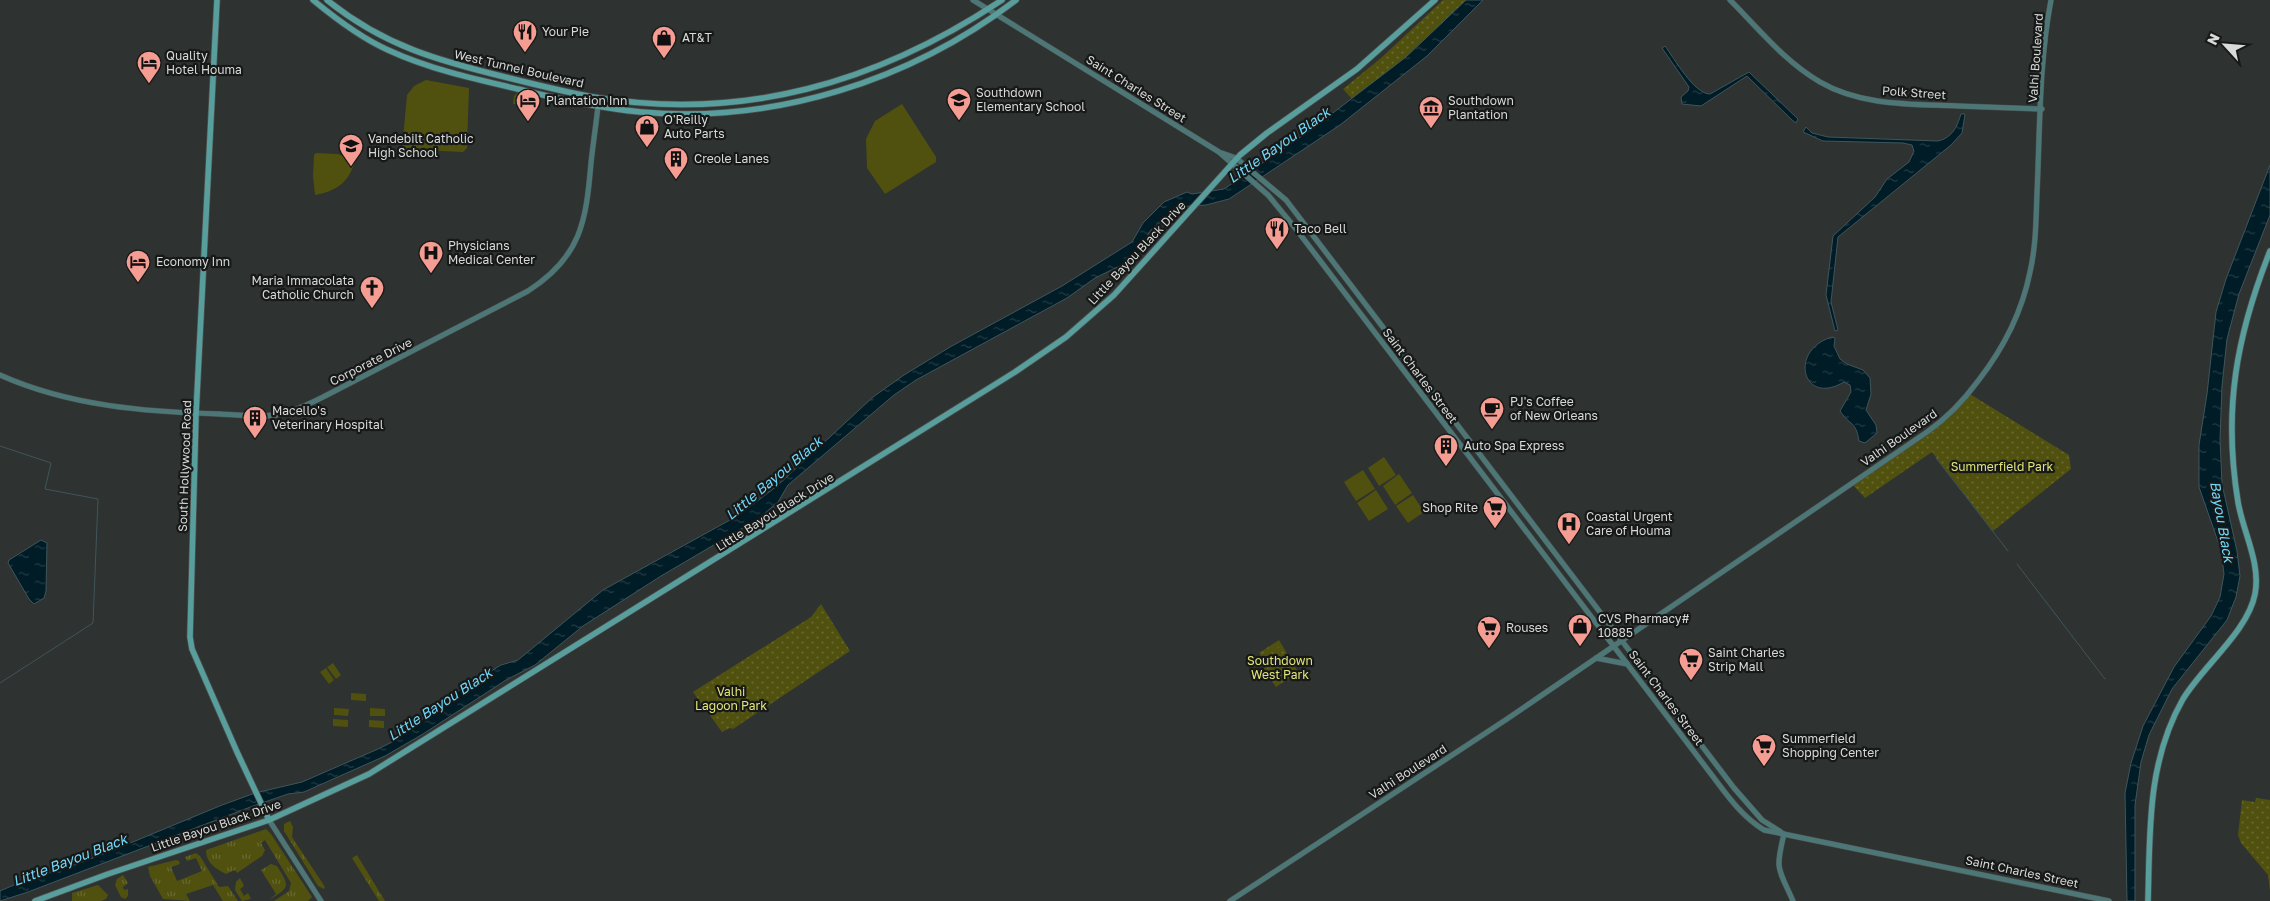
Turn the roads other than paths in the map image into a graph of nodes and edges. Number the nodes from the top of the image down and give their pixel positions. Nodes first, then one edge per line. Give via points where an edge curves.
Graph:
1 (216, 0) edge
2 (313, 0) edge
3 (326, 0) edge
4 (973, 0) edge
5 (1002, 0) edge
6 (1016, 0) edge
7 (1434, 0) edge
8 (1730, 0) edge
9 (2051, 0) edge
10 (987, 10) junction
11 (995, 15) junction
12 (531, 83) junction
13 (514, 88) junction
14 (595, 97) junction
15 (598, 106) junction
16 (2042, 109) junction
17 (1234, 160) junction
18 (1243, 169) junction
19 (2270, 251) edge
20 (0, 375) edge
21 (196, 414) junction
22 (1622, 640) junction
23 (1614, 646) junction
24 (1596, 658) junction
25 (1628, 664) junction
26 (269, 820) junction
27 (1784, 834) junction
28 (35, 901) edge
29 (321, 901) edge
30 (1230, 901) edge
31 (1793, 901) edge
32 (2109, 901) edge
33 (2148, 901) edge

1 - 21 main road, South Hollywood Road
2 - 13 main road, West Tunnel Boulevard via 387,50 446,71
3 - 12 main road, West Tunnel Boulevard via 369,29 424,56
4 - 10 street, Saint Charles Street
5 - 10 main road, West Tunnel Boulevard
6 - 11 main road, West Tunnel Boulevard
7 - 17 main road, Little Bayou Black Drive via 1357,69
8 - 16 street, Polk Street via 1789,59 1836,89 1882,102
9 - 16 street, Valhi Boulevard
10 - 11 street, Saint Charles Street
10 - 14 main road, West Tunnel Boulevard via 900,58 813,88 767,97 694,103
11 - 15 main road, West Tunnel Boulevard via 936,52 824,95 754,108 696,113 640,112
11 - 17 street, Saint Charles Street
12 - 13 main road
12 - 14 main road, West Tunnel Boulevard
13 - 15 main road, West Tunnel Boulevard
14 - 15 street, Corporate Drive
15 - 21 street, Corporate Drive via 585,219 565,259 538,285 304,406 266,416
16 - 22 street, Valhi Boulevard via 2030,273 2012,327 1987,371 1933,428
17 - 18 street, Saint Charles Street
17 - 26 main road, Little Bayou Black Drive via 1114,295 1076,330 1036,359 369,774
18 - 22 street, Saint Charles Street via 1261,178 1286,200
18 - 23 street, Saint Charles Street via 1288,218
19 - 33 main road via 2244,324 2233,393 2235,472 2240,513 2254,566 2255,596 2241,626 2184,699 2162,747 2152,794
20 - 21 street, Corporate Drive via 77,400 159,413
21 - 26 main road, South Hollywood Road via 192,649
22 - 23 street, Valhi Boulevard
22 - 27 street, Saint Charles Street via 1754,812
23 - 24 street, Valhi Boulevard
23 - 25 street, Saint Charles Street
24 - 25 street
24 - 30 street, Valhi Boulevard
25 - 27 street, Saint Charles Street via 1739,810 1764,830
26 - 28 main road, Little Bayou Black Drive
26 - 29 street, South Hollywood Road
27 - 31 street via 1778,870
27 - 32 street, Saint Charles Street

